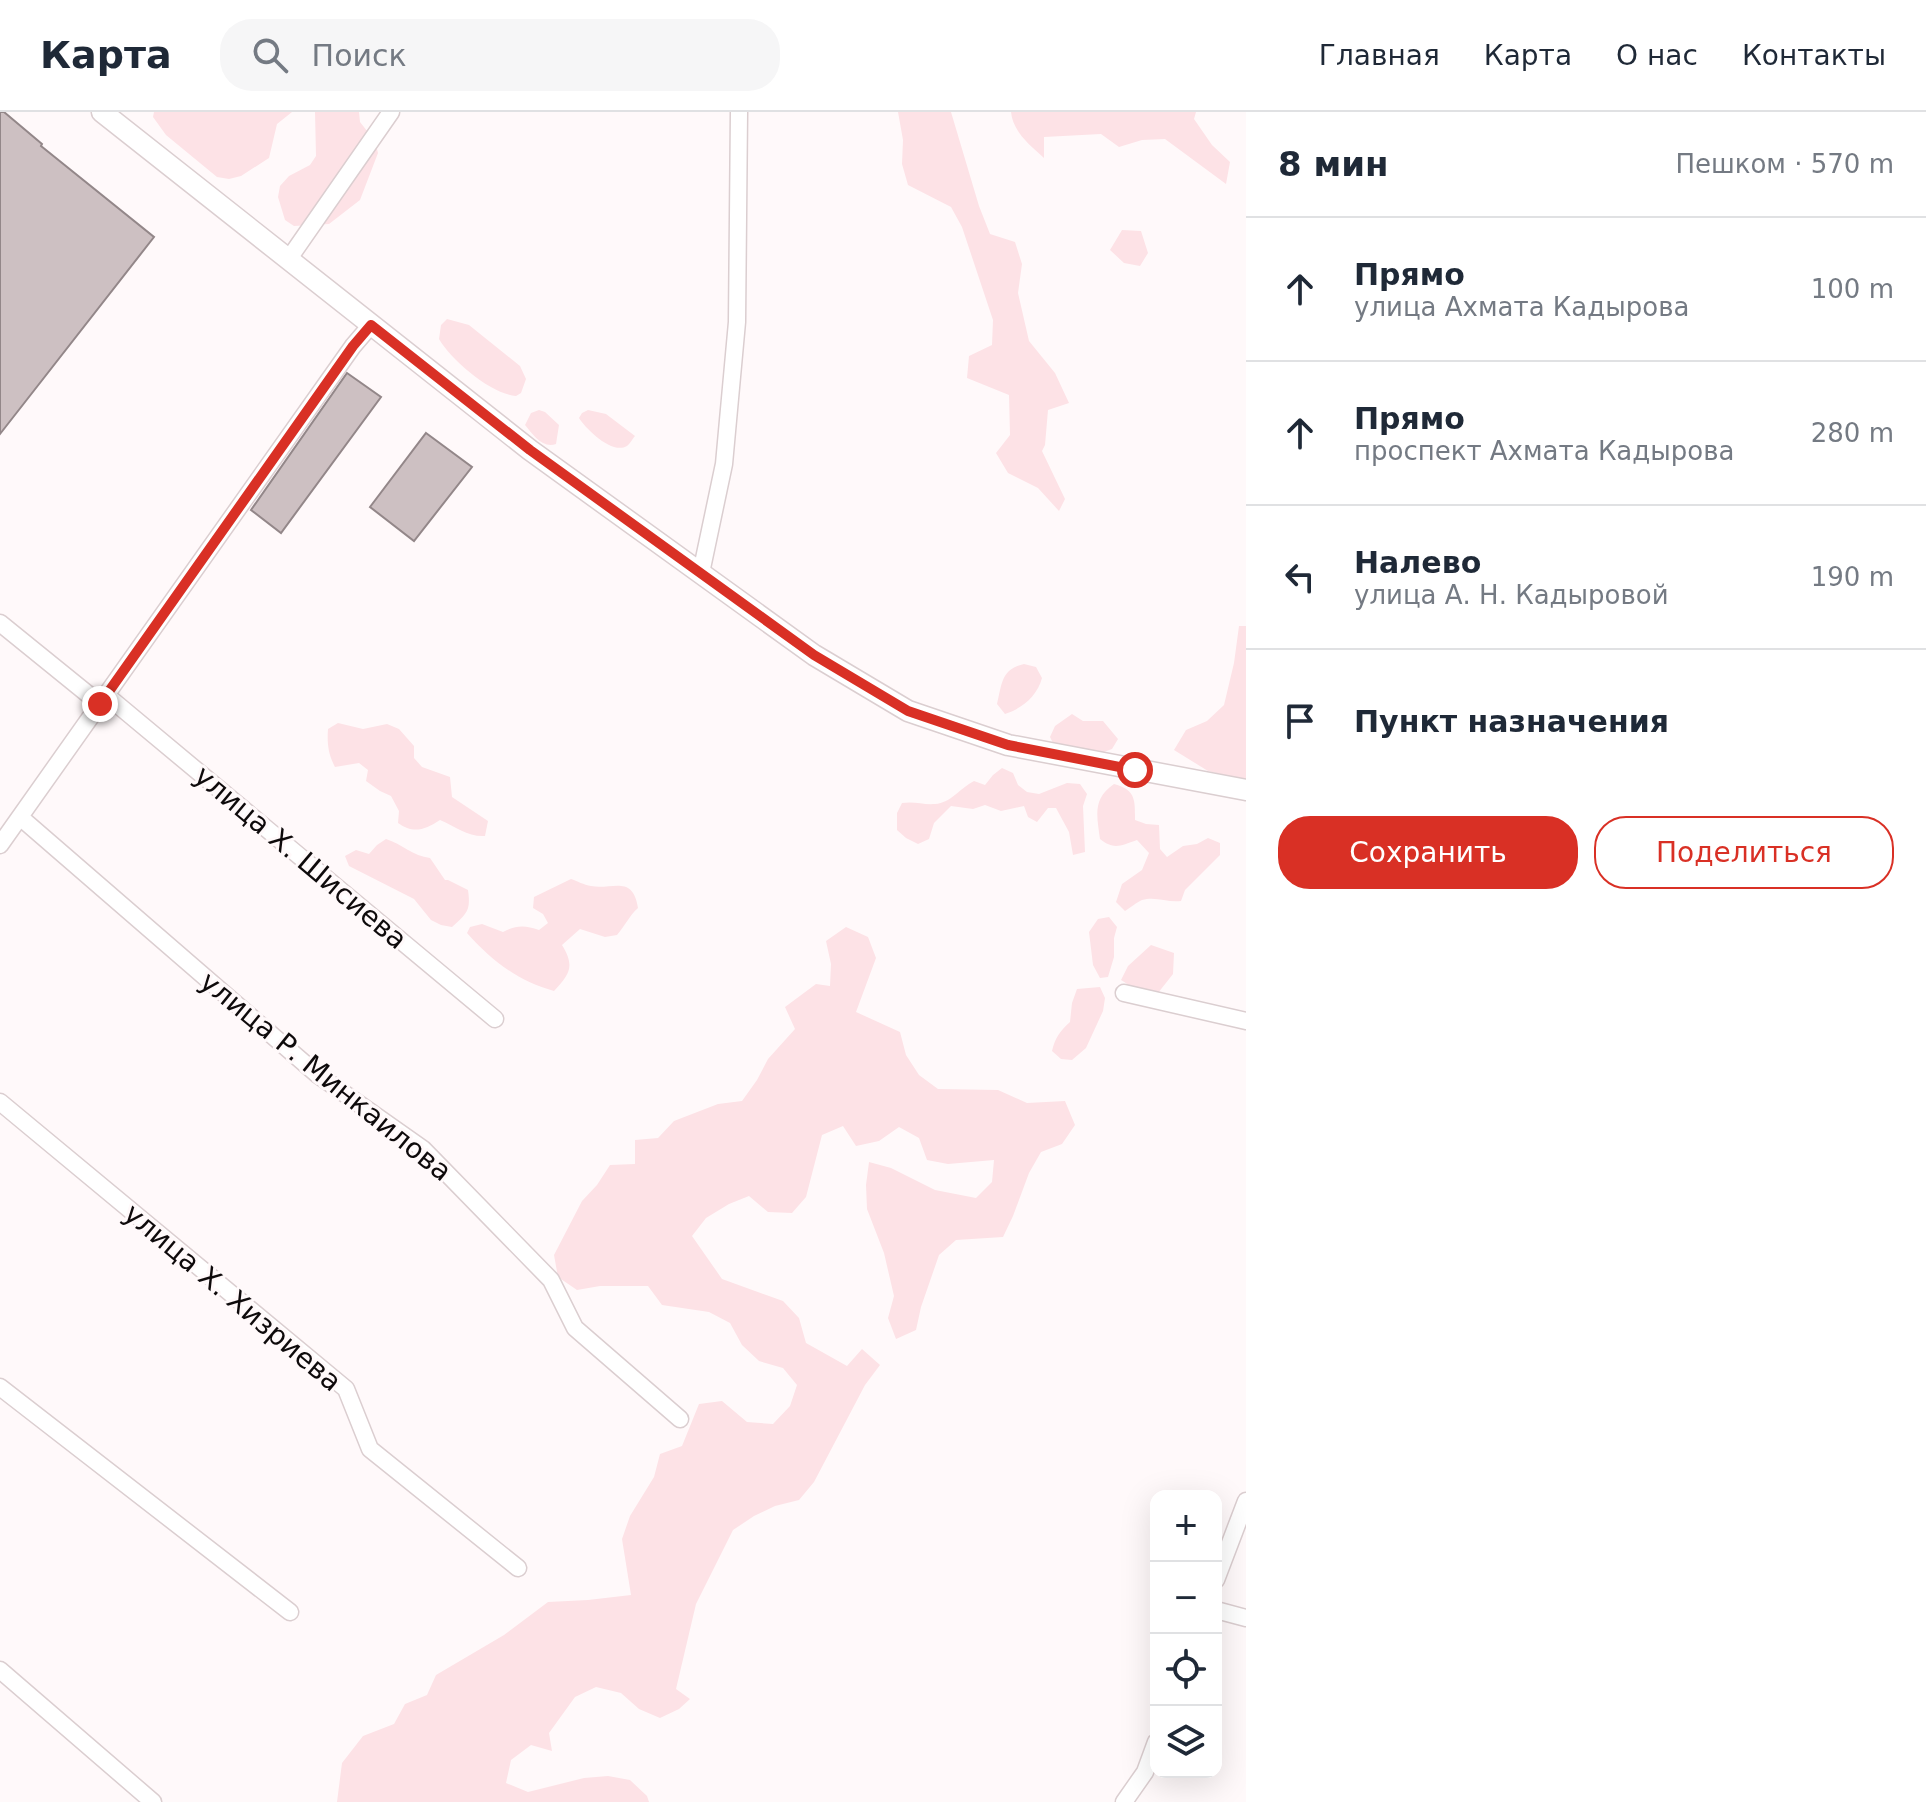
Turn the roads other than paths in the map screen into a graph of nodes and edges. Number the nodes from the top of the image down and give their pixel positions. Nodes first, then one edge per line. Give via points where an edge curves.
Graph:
1 (102, 112) edge
2 (391, 112) edge
3 (739, 112) edge
4 (288, 260) junction
5 (371, 325) junction
6 (701, 573) junction
7 (0, 623) edge
8 (103, 700) junction
9 (1246, 790) edge
10 (20, 817) junction
11 (0, 845) edge
12 (1124, 993) dead end
13 (495, 1019) dead end
14 (1246, 1021) edge
15 (0, 1102) edge
16 (0, 1387) edge
17 (680, 1419) dead end
18 (1246, 1501) edge
19 (1222, 1564) edge
20 (518, 1568) dead end
21 (290, 1612) dead end
22 (1222, 1612) edge
23 (1246, 1618) edge
24 (0, 1670) edge
25 (1150, 1758) edge
26 (153, 1802) edge
27 (1124, 1802) edge

1 - 4 street
2 - 4 street
3 - 6 street via 737,322 724,464
4 - 5 street
5 - 6 street via 530,450
5 - 8 street
6 - 9 street via 814,655 908,711 1008,745
7 - 8 street, улица Х. Шисиева
8 - 10 street
8 - 13 street, улица Х. Шисиева
10 - 11 street
10 - 17 street, улица Р. Минкаилова via 318,1075 423,1149 551,1280 575,1328
12 - 14 street
15 - 20 street, улица Х. Хизриева via 346,1389 370,1449
16 - 21 street
18 - 19 street
22 - 23 street
24 - 26 street
25 - 27 street

